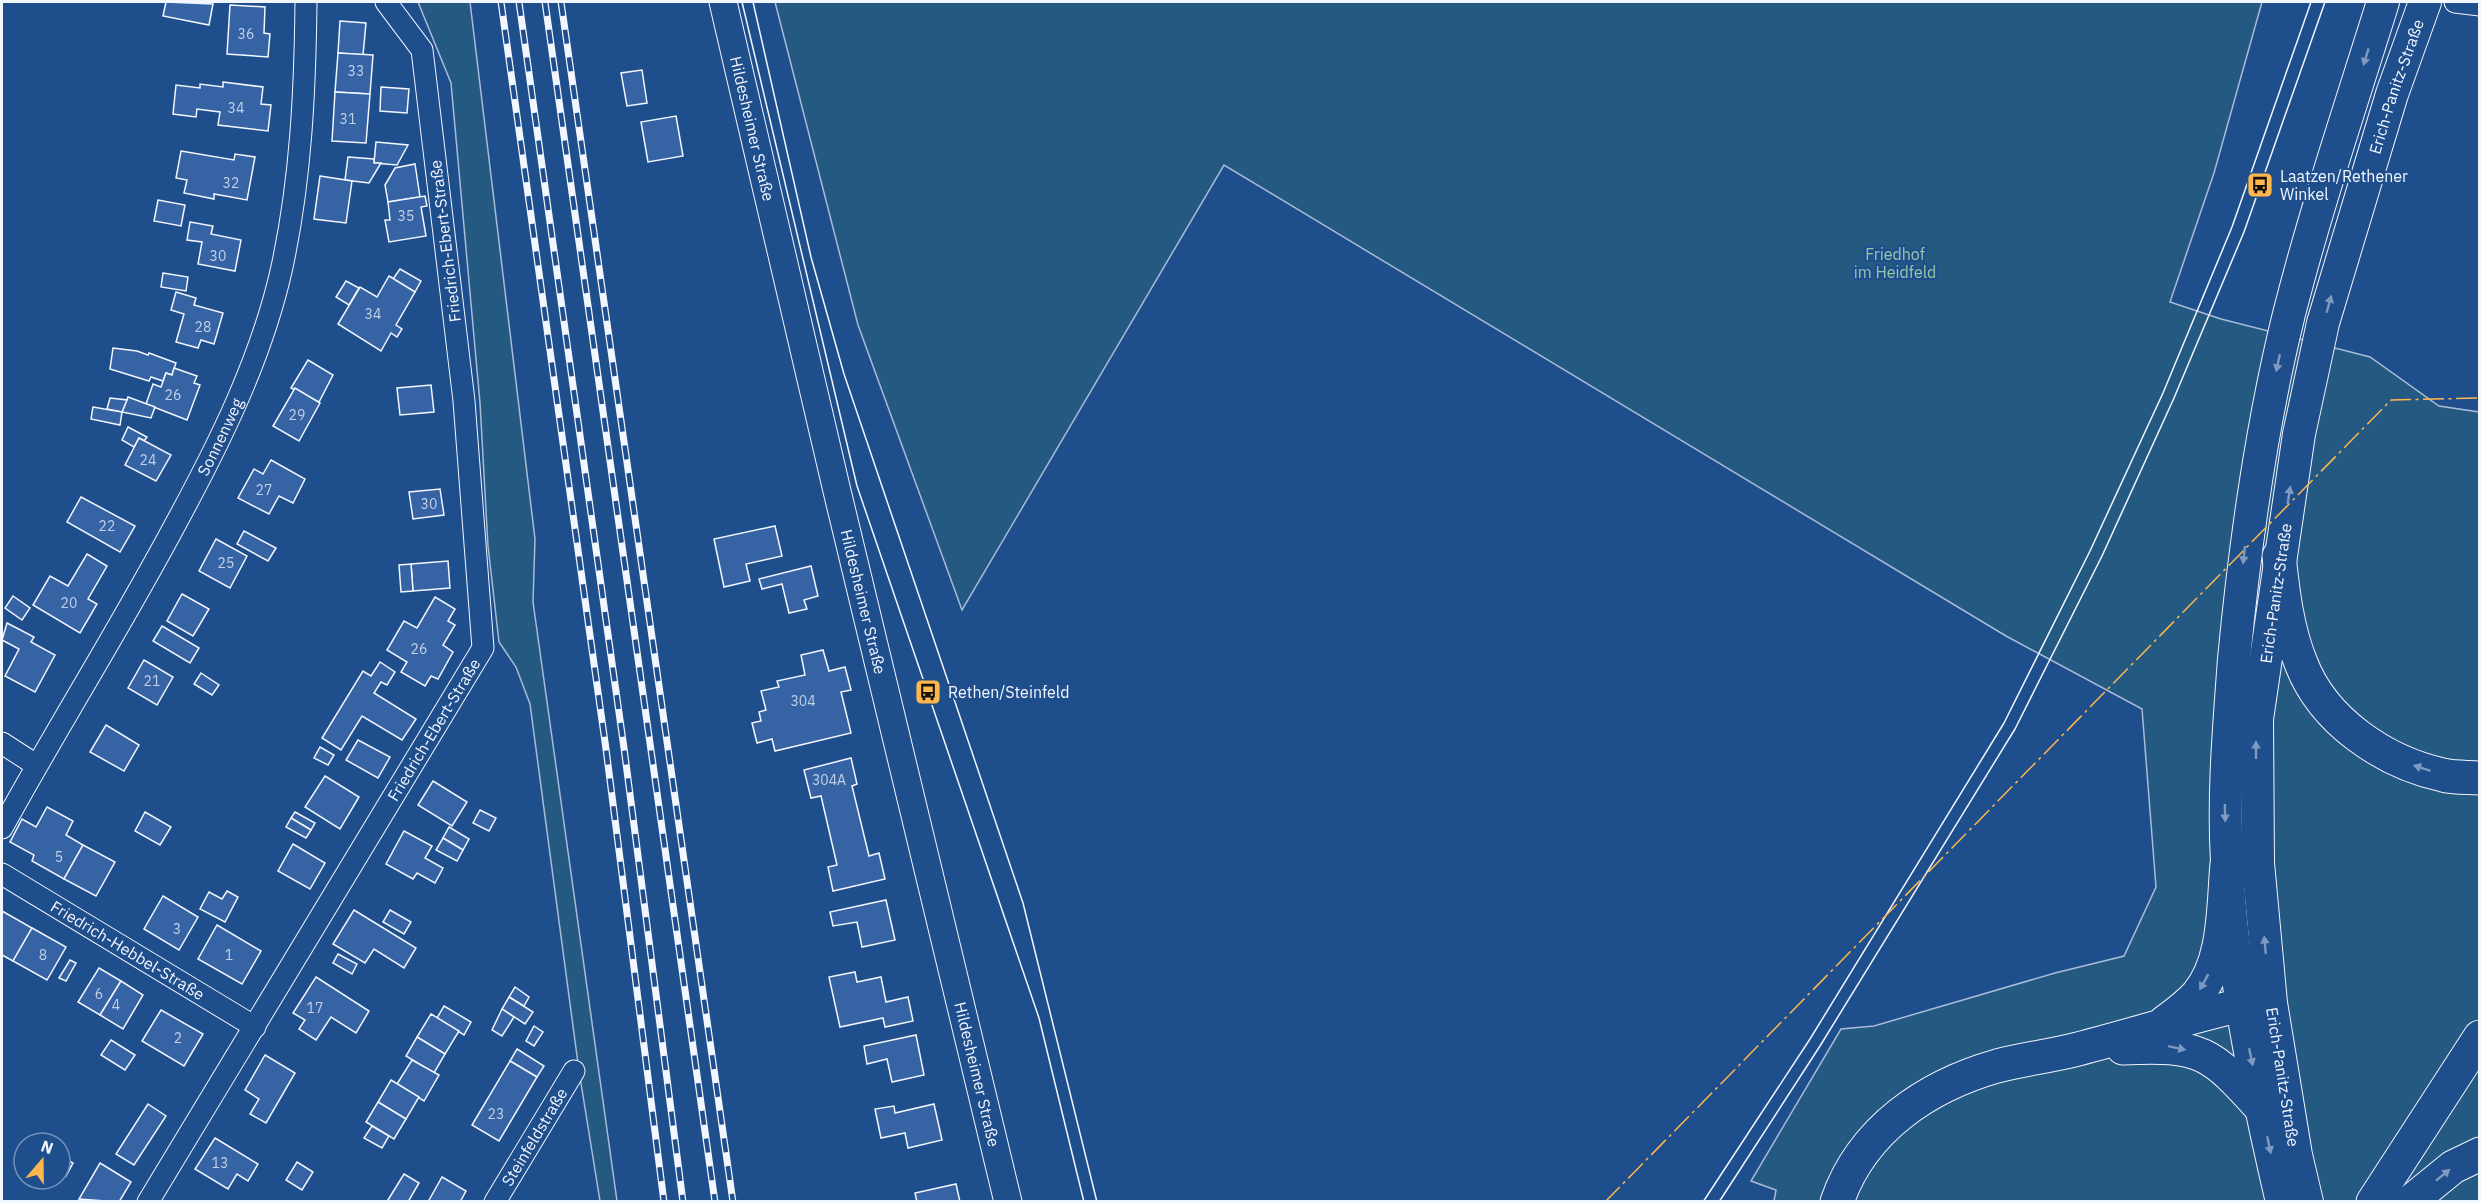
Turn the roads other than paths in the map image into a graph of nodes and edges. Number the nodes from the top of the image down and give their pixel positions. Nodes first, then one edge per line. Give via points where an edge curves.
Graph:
1 (306, 2) edge
2 (386, 2) edge
3 (723, 2) edge
4 (2383, 2) edge
5 (2425, 2) edge
6 (2455, 2) edge
7 (2480, 5) edge
8 (2279, 556) junction
9 (2, 743) edge
10 (36, 765) junction
11 (2480, 778) edge
12 (2, 828) edge
13 (2227, 864) junction
14 (2, 874) edge
15 (2256, 1004) junction
16 (2161, 1024) junction
17 (255, 1027) junction
18 (2480, 1037) edge
19 (2077, 1049) junction
20 (574, 1071) dead end
21 (2262, 1109) junction
22 (2480, 1154) edge
23 (2280, 1191) edge
24 (148, 1202) edge
25 (495, 1202) edge
26 (1008, 1202) edge
27 (1837, 1202) edge
28 (2307, 1202) edge
29 (2373, 1202) edge
30 (2410, 1202) edge

1 - 10 street, Sonnenweg via 305,103 298,176 282,269 257,348 222,439 134,602
2 - 17 street, Friedrich-Ebert-Straße via 422,50 464,401 483,648
3 - 26 street, Hildesheimer Straße
4 -> 13 main road, Erich-Panitz-Straße via 2313,225 2265,427 2244,548 2230,706 2225,804
8 -> 5 main road, Erich-Panitz-Straße via 2299,434 2324,323 2389,105
6 - 7 street
11 -> 8 main road via 2444,775 2394,759 2356,734 2328,709 2301,665 2286,610
15 -> 8 main road, Erich-Panitz-Straße via 2257,719
9 - 10 street
10 - 12 street, Sonnenweg
13 - 15 main road, Erich-Panitz-Straße
13 -> 16 main road via 2220,941 2211,971 2198,994
14 - 17 street, Friedrich-Hebbel-Straße
15 - 16 main road
15 -> 21 main road, Erich-Panitz-Straße
15 - 28 main road, Erich-Panitz-Straße
16 - 19 main road
17 - 24 street, Friedrich-Ebert-Straße
18 - 29 main road
19 -> 21 main road via 2166,1046 2196,1052 2218,1062
19 - 27 main road via 1997,1066 1952,1081 1918,1099 1885,1126 1861,1155
20 - 25 street, Steinfeldstraße
21 -> 23 main road, Erich-Panitz-Straße
30 -> 22 main road via 2453,1167

